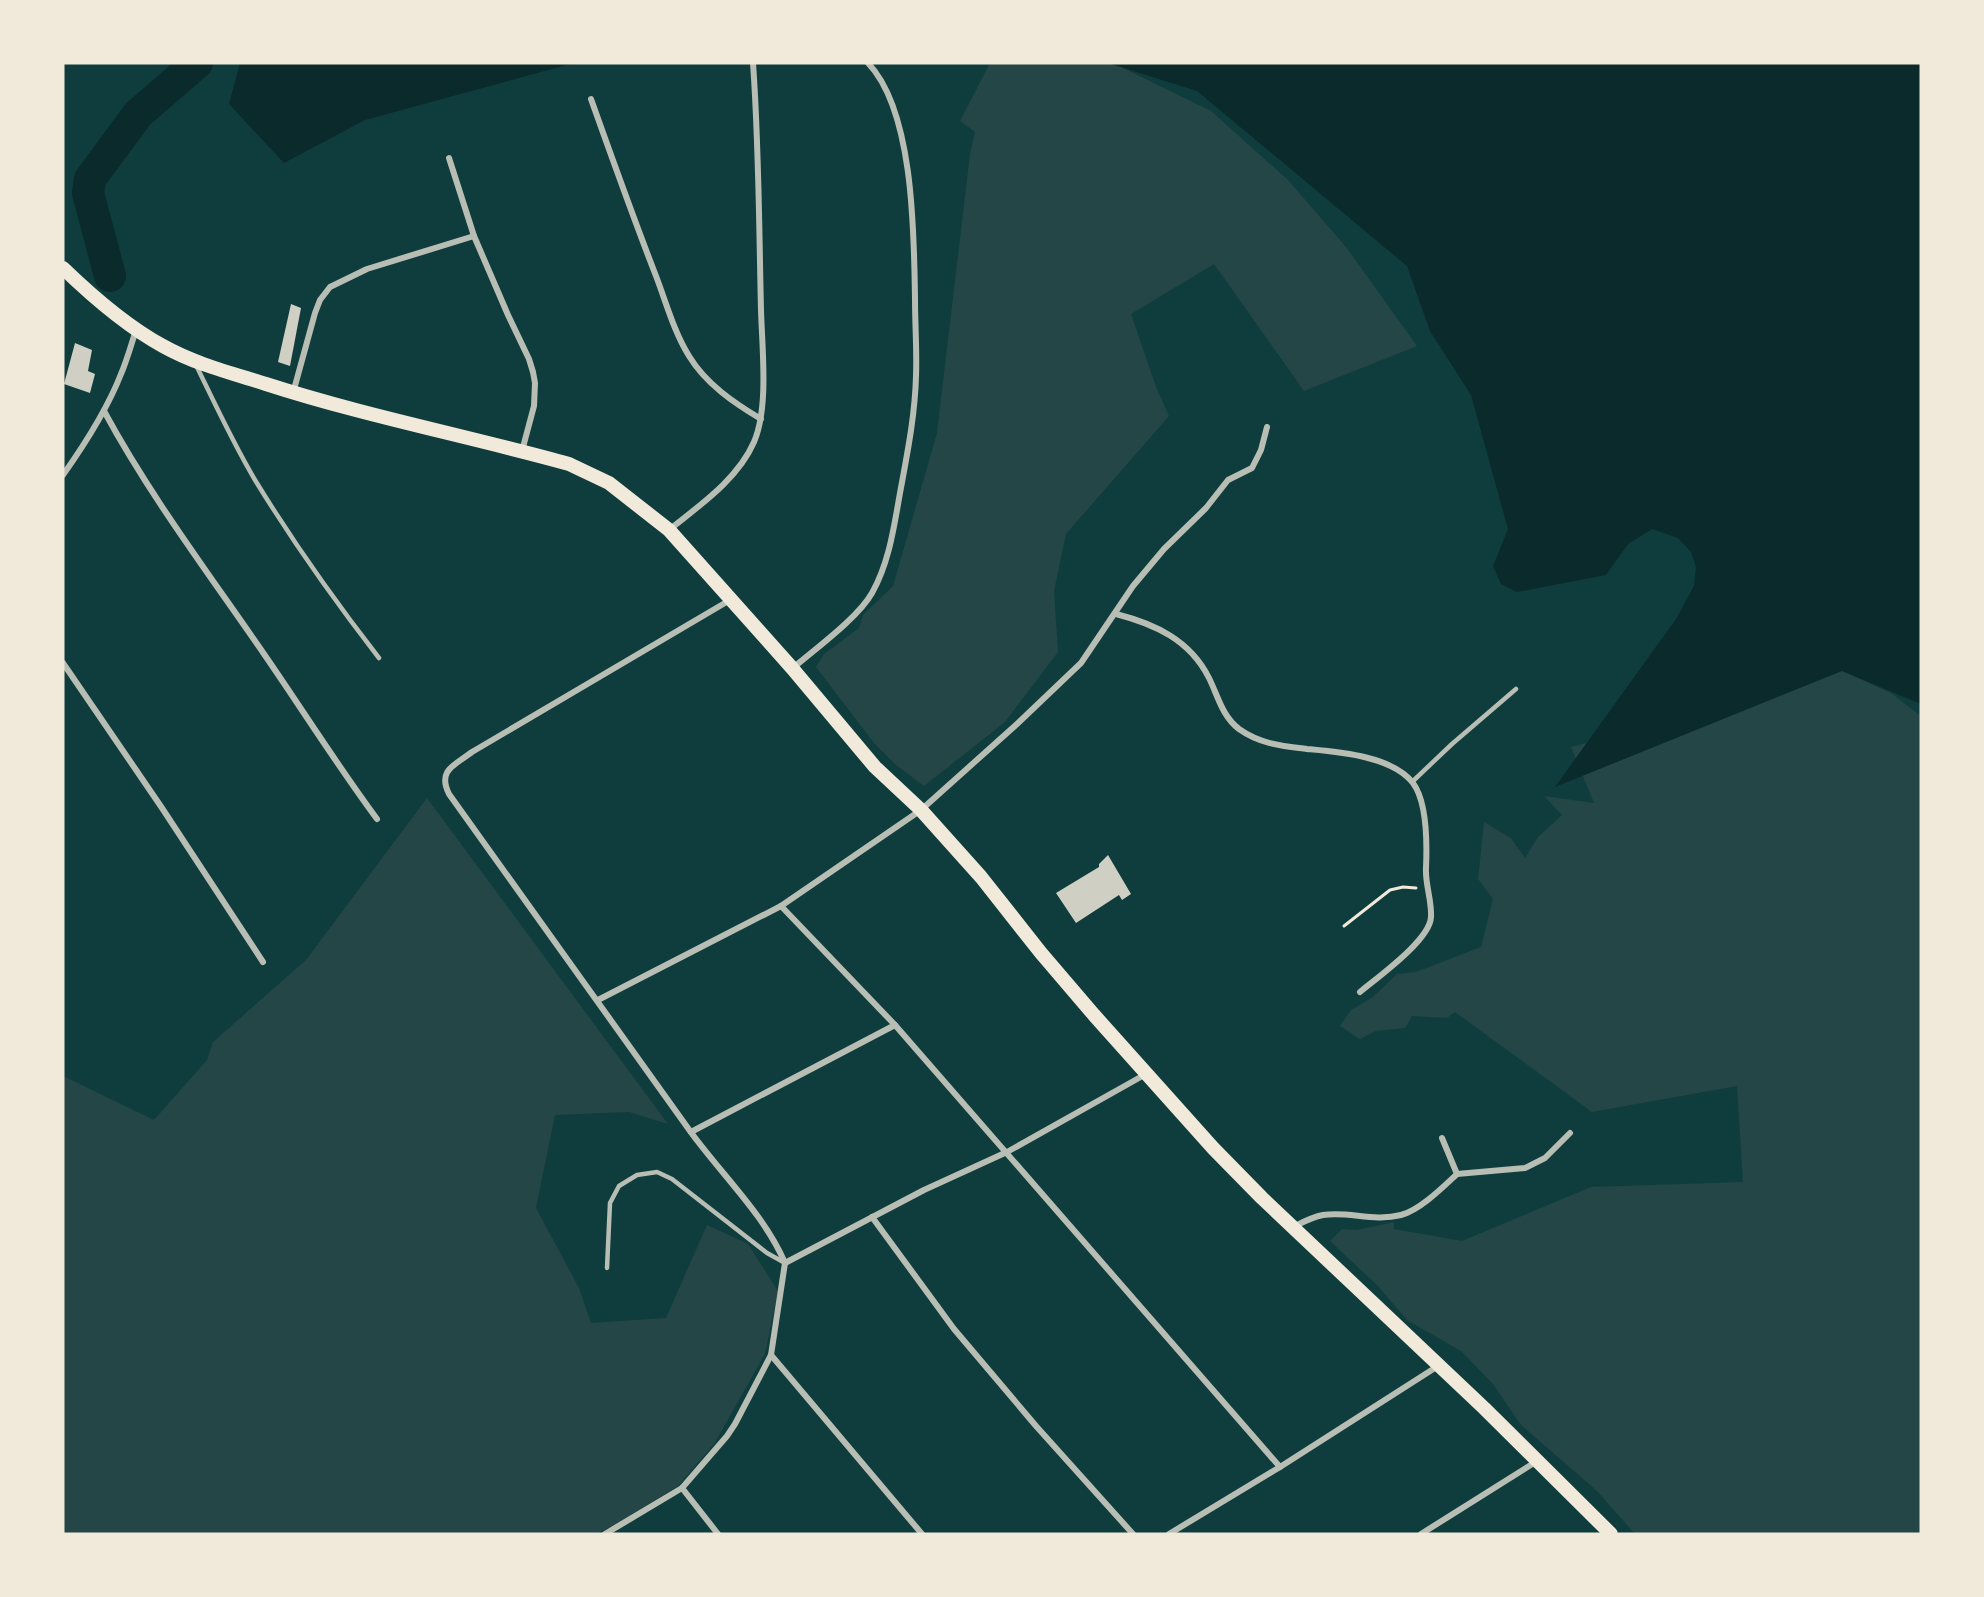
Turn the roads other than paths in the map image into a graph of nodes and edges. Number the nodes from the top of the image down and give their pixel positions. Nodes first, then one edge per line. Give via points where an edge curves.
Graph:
1 (753, 63) edge
2 (868, 63) edge
3 (591, 99) dead end
4 (449, 158) dead end
5 (474, 236) junction
6 (63, 268) edge
7 (136, 330) junction
8 (194, 360) junction
9 (293, 393) junction
10 (104, 411) junction
11 (761, 419) junction
12 (1267, 427) dead end
13 (522, 451) junction
14 (63, 475) edge
15 (669, 530) junction
16 (731, 599) junction
17 (1116, 614) junction
18 (379, 658) dead end
19 (63, 663) edge
20 (792, 668) junction
21 (1516, 689) dead end
22 (1412, 782) junction
23 (921, 810) junction
24 (377, 819) dead end
25 (781, 906) junction
26 (263, 962) dead end
27 (1360, 992) dead end
28 (598, 1000) junction
29 (895, 1025) junction
30 (1147, 1074) junction
31 (691, 1132) junction
32 (1570, 1133) dead end
33 (1442, 1138) dead end
34 (1007, 1152) junction
35 (1457, 1173) junction
36 (872, 1217) junction
37 (1292, 1227) junction
38 (785, 1263) junction
39 (607, 1268) dead end
40 (771, 1355) junction
41 (1438, 1366) junction
42 (1538, 1460) junction
43 (1280, 1467) junction
44 (681, 1488) junction
45 (605, 1534) edge
46 (718, 1534) edge
47 (922, 1534) edge
48 (1133, 1534) edge
49 (1169, 1534) edge
50 (1421, 1534) edge
51 (1611, 1534) edge

1 - 11 street via 759,172
2 - 20 street via 893,109 904,146 913,213 916,377 911,431 888,554 872,593 861,608
3 - 11 street via 689,357 714,386
4 - 5 street
5 - 9 street via 367,269 330,287 315,313
5 - 13 street via 533,372 534,406
6 - 7 main road
7 - 8 main road
7 - 10 street
8 - 9 main road
8 - 18 lane via 255,479 312,569
9 - 13 main road
10 - 14 street
10 - 24 street via 147,485
11 - 15 street via 754,441 737,469
12 - 17 street via 1252,468 1228,480 1133,585
13 - 15 main road via 569,464 609,483
15 - 16 main road
16 - 20 main road
16 - 28 street via 472,752 448,770 445,777 449,794
17 - 22 street via 1142,621 1177,639 1209,678 1225,714 1250,736 1269,744 1378,761
17 - 23 street via 1081,663
19 - 26 street
20 - 23 main road via 875,767
21 - 22 lane
22 - 27 street via 1422,805 1429,926 1412,947
23 - 25 street
23 - 30 main road
25 - 28 street
25 - 29 street
28 - 31 street
29 - 31 street
29 - 34 street
30 - 34 street
30 - 37 main road
31 - 38 street via 759,1218
32 - 35 street via 1545,1158 1525,1168
33 - 35 street
34 - 36 street
34 - 43 street
35 - 37 street via 1442,1189 1402,1215 1325,1215
36 - 38 street
36 - 48 street via 954,1329
37 - 41 main road
38 - 39 lane via 657,1172 637,1175 619,1186 610,1203
38 - 40 street
40 - 44 street via 728,1436
40 - 47 street
41 - 42 main road
41 - 43 street
42 - 50 street
42 - 51 main road
43 - 49 street
44 - 45 street
44 - 46 street

